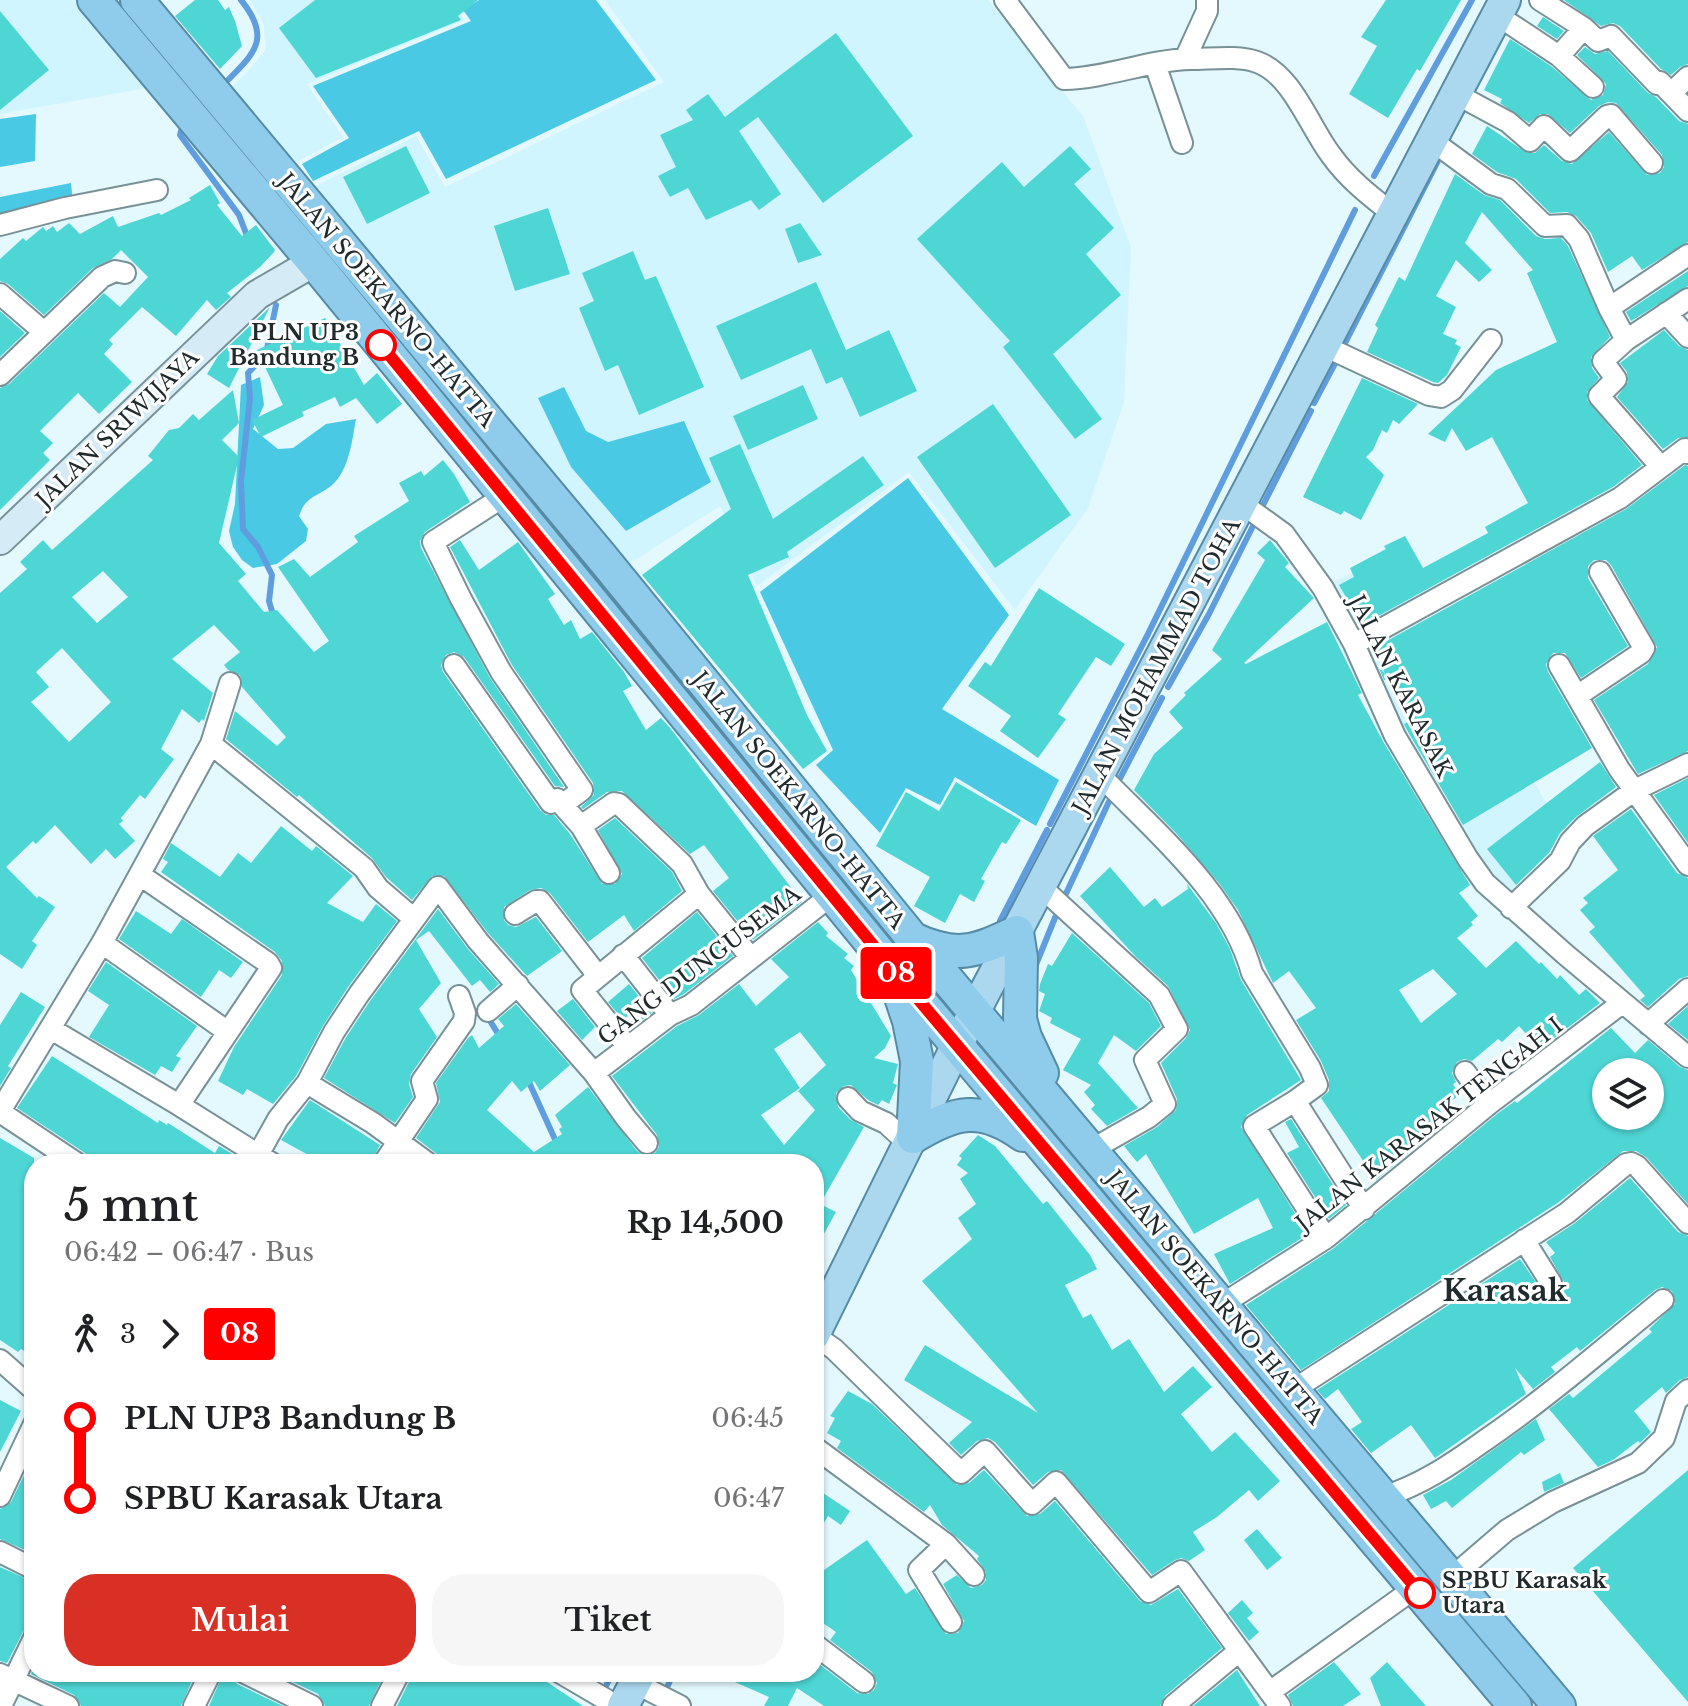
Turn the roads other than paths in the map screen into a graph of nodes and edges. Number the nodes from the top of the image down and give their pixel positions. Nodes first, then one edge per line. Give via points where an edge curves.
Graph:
1 (94, 0) edge
2 (137, 0) edge
3 (1005, 0) edge
4 (1207, 0) edge
5 (1540, 0) edge
6 (1501, 8) edge
7 (1584, 28) junction
8 (1559, 56) junction
9 (1185, 59) junction
10 (1155, 64) junction
11 (1688, 77) edge
12 (1593, 87) dead end
13 (1671, 93) junction
14 (1456, 94) junction
15 (1688, 111) edge
16 (1431, 140) junction
17 (1182, 143) dead end
18 (1652, 163) dead end
19 (157, 190) dead end
20 (1393, 214) junction
21 (0, 225) edge
22 (1688, 255) edge
23 (314, 262) junction
24 (125, 273) dead end
25 (0, 294) edge
26 (1688, 299) edge
27 (1609, 308) junction
28 (1666, 313) junction
29 (44, 332) junction
30 (1688, 337) edge
31 (1491, 340) dead end
32 (1626, 340) junction
33 (1324, 346) junction
34 (0, 375) edge
35 (1687, 450) edge
36 (1661, 467) junction
37 (506, 495) junction
38 (1241, 503) junction
39 (0, 540) edge
40 (1600, 572) dead end
41 (1354, 644) junction
42 (496, 662) junction
43 (1559, 665) dead end
44 (230, 683) dead end
45 (1577, 696) junction
46 (211, 744) junction
47 (1688, 764) edge
48 (1099, 774) junction
49 (1635, 790) junction
50 (562, 805) junction
51 (581, 826) junction
52 (1688, 865) edge
53 (609, 873) dead end
54 (140, 875) junction
55 (1040, 886) junction
56 (699, 894) junction
57 (833, 894) junction
58 (1511, 908) junction
59 (515, 914) dead end
60 (413, 918) junction
61 (1017, 932) junction
62 (913, 939) junction
63 (102, 943) junction
64 (623, 955) junction
65 (751, 958) junction
66 (891, 967) junction
67 (598, 976) junction
68 (516, 983) junction
69 (1688, 989) edge
70 (459, 996) dead end
71 (1622, 1003) junction
72 (488, 1011) dead end
73 (976, 1012) junction
74 (670, 1015) junction
75 (1648, 1024) junction
76 (51, 1029) junction
77 (228, 1032) junction
78 (957, 1045) junction
79 (628, 1047) junction
80 (1688, 1057) edge
81 (1465, 1072) dead end
82 (594, 1073) junction
83 (307, 1083) junction
84 (848, 1098) dead end
85 (1295, 1101) junction
86 (1489, 1104) junction
87 (179, 1105) junction
88 (0, 1112) edge
89 (1070, 1126) junction
90 (911, 1140) junction
91 (400, 1141) junction
92 (647, 1143) dead end
93 (1091, 1150) junction
94 (1047, 1153) junction
95 (63, 1154) edge
96 (251, 1154) edge
97 (264, 1154) edge
98 (390, 1154) edge
99 (416, 1154) edge
100 (1364, 1209) junction
101 (1688, 1223) edge
102 (1326, 1238) junction
103 (1524, 1240) junction
104 (1551, 1283) dead end
105 (1663, 1300) dead end
106 (1221, 1305) junction
107 (824, 1315) edge
108 (824, 1342) edge
109 (0, 1360) edge
110 (24, 1381) edge
111 (1293, 1390) junction
112 (1688, 1390) edge
113 (824, 1454) edge
114 (24, 1467) edge
115 (0, 1496) edge
116 (1383, 1497) junction
117 (946, 1544) junction
118 (0, 1552) edge
119 (24, 1564) edge
120 (974, 1575) dead end
121 (1451, 1578) junction
122 (1415, 1588) junction
123 (951, 1622) dead end
124 (1239, 1651) junction
125 (24, 1652) edge
126 (824, 1652) edge
127 (7, 1677) edge
128 (206, 1682) edge
129 (263, 1682) edge
130 (394, 1682) edge
131 (588, 1682) edge
132 (864, 1682) dead end
133 (619, 1693) edge
134 (1276, 1698) edge
135 (1, 1706) edge
136 (68, 1706) edge
137 (194, 1706) edge
138 (312, 1706) edge
139 (382, 1706) edge
140 (680, 1706) edge
141 (1173, 1706) edge
142 (1515, 1706) edge
143 (1559, 1706) edge

1 - 23 highway, JALAN SOEKARNO-HATTA
2 - 62 highway, JALAN SOEKARNO-HATTA
3 - 10 street via 1064,79
4 - 9 street
5 - 7 street
6 - 8 street
6 - 14 main road, JALAN MOHAMMAD TOHA
7 - 8 street
7 - 13 street via 1598,41 1611,36
8 - 12 street
9 - 10 street
9 - 20 street via 1256,61 1274,71 1288,84 1332,158
10 - 17 street
11 - 13 street
13 - 15 street
14 - 16 main road, JALAN MOHAMMAD TOHA
14 - 18 street via 1508,122 1530,141 1544,126 1570,151 1611,115
16 - 20 main road, JALAN MOHAMMAD TOHA
16 - 27 street via 1491,184 1507,189 1545,226 1567,225 1579,239
19 - 21 street
20 - 33 main road, JALAN MOHAMMAD TOHA
22 - 27 street
23 - 37 highway, JALAN SOEKARNO-HATTA
23 - 39 main road, JALAN SRIWIJAYA via 268,289
24 - 29 street via 102,277
25 - 29 street
26 - 28 street
27 - 32 street
28 - 30 street
28 - 32 street
29 - 34 street
31 - 33 street via 1441,397
32 - 36 street via 1603,361 1615,381 1599,396
33 - 38 main road, JALAN MOHAMMAD TOHA
35 - 36 street
36 - 41 street via 1620,498
37 - 42 street via 433,542
37 - 57 highway, JALAN SOEKARNO-HATTA
38 - 41 street, JALAN KARASAK via 1296,547
38 - 48 main road, JALAN MOHAMMAD TOHA
40 - 45 street via 1644,648
41 - 58 street, JALAN KARASAK via 1395,736 1443,819 1485,883
42 - 50 street via 582,790
42 - 50 street via 459,672 551,803 557,799
43 - 45 street
44 - 46 street
45 - 49 street
46 - 54 street
46 - 60 street via 364,868
47 - 49 street
48 - 55 main road, JALAN MOHAMMAD TOHA
48 - 85 street via 1186,865 1223,913 1317,1085
49 - 52 street
49 - 58 street via 1585,826 1560,861
50 - 51 street
51 - 53 street
51 - 56 street via 619,804 682,864
54 - 63 street
54 - 77 street via 271,968
55 - 61 main road, JALAN MOHAMMAD TOHA
55 - 93 street via 1159,995 1177,1029 1145,1058 1165,1104
56 - 64 street
56 - 65 street
57 - 65 street, GANG DUNGUSEMA
57 - 66 highway, JALAN SOEKARNO-HATTA
58 - 71 street, JALAN KARASAK
59 - 67 street via 540,901
60 - 68 street via 438,887
60 - 83 street via 334,1032
61 - 62 highway via 959,952
61 - 73 main road, JALAN MOHAMMAD TOHA
61 - 89 highway via 1022,1028
62 - 73 highway, JALAN SOEKARNO-HATTA
63 - 76 street
63 - 77 street
64 - 67 street
64 - 74 street
65 - 74 street, GANG DUNGUSEMA
66 - 78 highway, JALAN SOEKARNO-HATTA
66 - 90 highway via 916,1047
67 - 79 street via 583,994
68 - 72 street
68 - 82 street
69 - 75 street
70 - 91 street via 464,1021 422,1081 427,1099
71 - 75 street, JALAN KARASAK
71 - 86 street, JALAN KARASAK TENGAH I
73 - 78 main road, JALAN MOHAMMAD TOHA
73 - 89 highway, JALAN SOEKARNO-HATTA
74 - 79 street, GANG DUNGUSEMA
75 - 80 street, JALAN KARASAK
76 - 87 street
76 - 88 street
77 - 87 street
78 - 90 main road, JALAN MOHAMMAD TOHA
78 - 94 highway, JALAN SOEKARNO-HATTA
79 - 82 street, GANG DUNGUSEMA
81 - 86 street
82 - 92 street
83 - 91 street
83 - 97 street via 278,1119
84 - 90 street via 860,1111
85 - 100 street
85 - 102 street via 1254,1126
86 - 100 street, JALAN KARASAK TENGAH I
87 - 96 street
88 - 95 street
89 - 93 highway, JALAN SOEKARNO-HATTA
90 - 94 highway via 947,1119 978,1114 1010,1126
90 - 107 main road, JALAN MOHAMMAD TOHA
91 - 98 street
91 - 99 street
93 - 106 highway, JALAN SOEKARNO-HATTA
94 - 122 highway, JALAN SOEKARNO-HATTA
100 - 102 street, JALAN KARASAK TENGAH I
101 - 103 street via 1631,1163
102 - 106 street, JALAN KARASAK TENGAH I
103 - 104 street
103 - 111 street
105 - 116 street via 1496,1433 1437,1474
106 - 111 highway, JALAN SOEKARNO-HATTA
108 - 124 street via 961,1473 985,1451 1032,1504 1056,1482 1149,1592 1181,1571
109 - 110 street
111 - 116 highway, JALAN SOEKARNO-HATTA
112 - 121 street via 1676,1401 1664,1438 1638,1463 1541,1509 1507,1530
113 - 117 street
114 - 115 street
116 - 121 highway, JALAN SOEKARNO-HATTA
117 - 120 street
117 - 123 street via 919,1570
118 - 119 street
121 - 143 highway, JALAN SOEKARNO-HATTA
122 - 134 street
122 - 142 highway, JALAN SOEKARNO-HATTA
124 - 134 street
124 - 141 street
125 - 127 street
126 - 132 street
127 - 135 street
127 - 136 street
128 - 137 street
129 - 138 street
130 - 139 street
131 - 133 street
133 - 140 street

